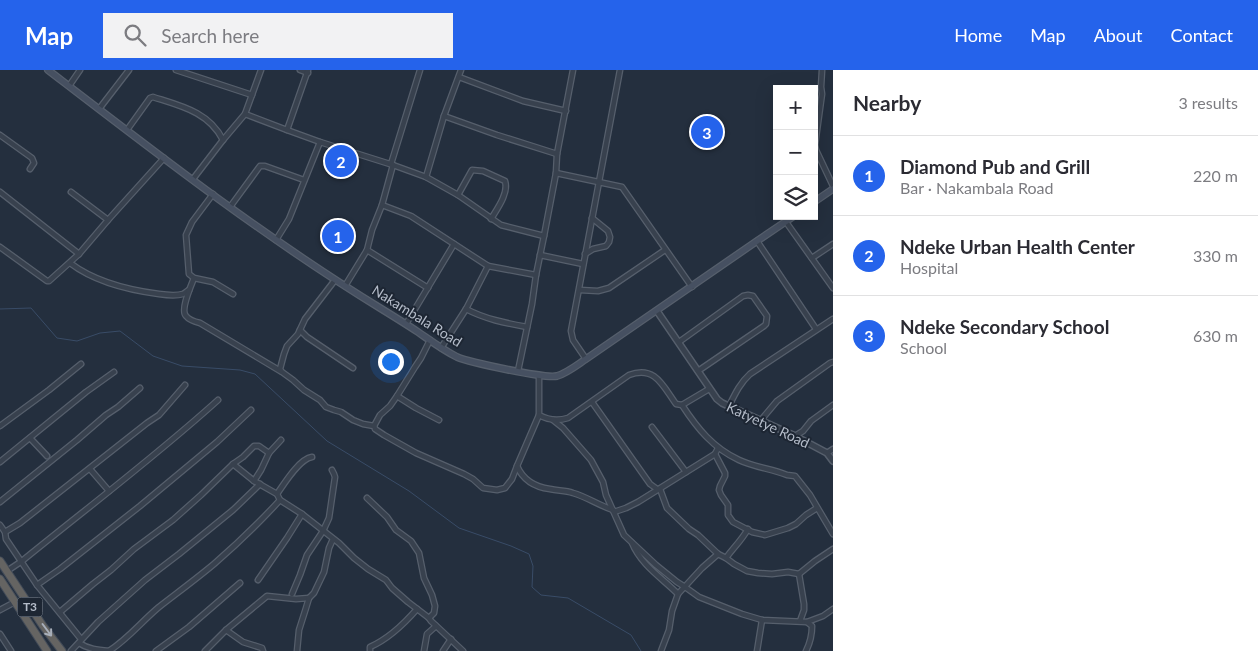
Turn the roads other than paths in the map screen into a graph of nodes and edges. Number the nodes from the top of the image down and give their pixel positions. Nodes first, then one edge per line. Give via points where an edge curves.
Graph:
1 (48, 70) edge
2 (80, 70) edge
3 (129, 70) edge
4 (176, 70) edge
5 (262, 70) edge
6 (300, 70) edge
7 (420, 70) edge
8 (461, 70) edge
9 (573, 70) edge
10 (620, 70) edge
11 (822, 70) edge
12 (308, 71) edge
13 (191, 72) edge
14 (459, 77) junction
15 (69, 86) junction
16 (252, 95) junction
17 (99, 109) junction
18 (566, 111) junction
19 (245, 114) junction
20 (444, 116) junction
21 (127, 130) junction
22 (287, 130) junction
23 (0, 135) edge
24 (223, 140) junction
25 (320, 142) junction
26 (557, 154) junction
27 (164, 158) junction
28 (392, 165) junction
29 (30, 169) dead end
30 (556, 172) junction
31 (426, 177) junction
32 (194, 180) junction
33 (304, 180) junction
34 (600, 182) junction
35 (833, 187) edge
36 (0, 192) edge
37 (71, 192) dead end
38 (213, 194) junction
39 (458, 195) junction
40 (818, 199) edge
41 (382, 205) junction
42 (230, 207) junction
43 (592, 218) junction
44 (492, 219) junction
45 (108, 220) junction
46 (789, 220) edge
47 (786, 222) junction
48 (544, 236) junction
49 (276, 240) junction
50 (757, 241) junction
51 (454, 244) junction
52 (833, 244) edge
53 (0, 247) edge
54 (367, 250) junction
55 (665, 250) junction
56 (79, 254) junction
57 (585, 254) junction
58 (540, 255) junction
59 (812, 258) junction
60 (70, 263) junction
61 (583, 264) junction
62 (488, 266) junction
63 (536, 275) junction
64 (194, 278) junction
65 (335, 280) junction
66 (345, 286) junction
67 (692, 287) junction
68 (428, 288) junction
69 (833, 288) edge
70 (189, 290) junction
71 (580, 290) junction
72 (233, 294) dead end
73 (466, 309) junction
74 (656, 311) junction
75 (833, 319) edge
76 (406, 324) junction
77 (527, 327) junction
78 (816, 329) junction
79 (300, 330) junction
80 (430, 340) junction
81 (678, 342) junction
82 (441, 348) junction
83 (586, 359) junction
84 (833, 362) edge
85 (81, 364) dead end
86 (353, 368) dead end
87 (518, 371) junction
88 (698, 371) junction
89 (114, 372) dead end
90 (282, 372) junction
91 (539, 375) junction
92 (184, 385) dead end
93 (140, 388) dead end
94 (708, 389) junction
95 (397, 396) junction
96 (218, 400) dead end
97 (592, 402) junction
98 (682, 404) junction
99 (833, 405) edge
100 (729, 406) junction
101 (251, 410) dead end
102 (539, 415) junction
103 (439, 420) dead end
104 (553, 420) junction
105 (761, 420) junction
106 (0, 426) edge
107 (374, 426) junction
108 (652, 427) dead end
109 (795, 436) junction
110 (30, 438) junction
111 (281, 440) dead end
112 (718, 448) junction
113 (833, 448) edge
114 (268, 452) junction
115 (827, 453) junction
116 (715, 454) junction
117 (47, 456) dead end
118 (312, 457) dead end
119 (0, 462) edge
120 (833, 462) edge
121 (233, 464) junction
122 (517, 466) junction
123 (90, 469) junction
124 (332, 470) dead end
125 (686, 472) junction
126 (254, 481) junction
127 (260, 484) junction
128 (659, 489) junction
129 (109, 491) junction
130 (277, 494) junction
131 (367, 498) dead end
132 (280, 500) junction
133 (0, 502) edge
134 (817, 508) junction
135 (613, 511) junction
136 (302, 514) junction
137 (0, 524) edge
138 (748, 529) junction
139 (323, 531) junction
140 (5, 532) junction
141 (833, 534) edge
142 (333, 539) junction
143 (631, 542) junction
144 (833, 549) edge
145 (718, 554) junction
146 (726, 558) junction
147 (0, 561) edge
148 (22, 561) junction
149 (6, 571) junction
150 (799, 574) junction
151 (0, 579) edge
152 (258, 580) dead end
153 (240, 583) dead end
154 (38, 585) junction
155 (685, 586) junction
156 (292, 594) dead end
157 (678, 594) junction
158 (309, 598) junction
159 (15, 602) junction
160 (417, 609) junction
161 (833, 609) edge
162 (0, 610) edge
163 (60, 612) junction
164 (429, 618) junction
165 (762, 620) junction
166 (800, 621) junction
167 (807, 622) junction
168 (436, 626) junction
169 (226, 630) junction
170 (0, 634) edge
171 (451, 640) junction
172 (82, 645) edge
173 (11, 651) edge
174 (47, 651) edge
175 (62, 651) edge
176 (71, 651) edge
177 (109, 651) edge
178 (156, 651) edge
179 (205, 651) edge
180 (263, 651) edge
181 (297, 651) edge
182 (370, 651) edge
183 (424, 651) edge
184 (443, 651) edge
185 (463, 651) edge
186 (661, 651) edge
187 (757, 651) edge
188 (806, 651) edge

1 - 15 main road, Nakambala Road
2 - 15 street
3 - 17 street
4 - 13 street
5 - 16 street
6 - 12 street
7 - 28 street
8 - 14 street
9 - 18 street
10 - 34 street
11 - 35 street via 815,145
12 - 22 street
13 - 16 street
14 - 18 street via 523,102
14 - 20 street
15 - 17 main road, Nakambala Road
16 - 19 street
17 - 21 main road, Nakambala Road
18 - 26 street
19 - 22 street
19 - 24 street
20 - 26 street
20 - 31 street
21 - 24 street via 154,97 193,110 216,128
21 - 27 main road, Nakambala Road
22 - 25 street
23 - 29 street via 32,158 34,163
24 - 32 street
25 - 28 street
25 - 33 street
26 - 30 street
27 - 32 main road, Nakambala Road
27 - 45 street
28 - 31 street
28 - 41 street
30 - 34 street
30 - 48 street
31 - 39 street
32 - 38 main road, Nakambala Road
33 - 42 street via 260,166
33 - 49 street via 289,219
34 - 43 street
34 - 55 street via 622,187
35 - 40 main road
36 - 56 street
37 - 45 street
38 - 42 main road, Nakambala Road
38 - 64 street via 186,235 189,274
39 - 44 street
39 - 44 street via 472,170 483,171 505,181 503,198
41 - 51 street via 411,216
41 - 54 street
42 - 49 main road, Nakambala Road
43 - 57 street
43 - 57 street via 608,231 610,237 606,246
44 - 48 street via 501,225
45 - 56 street
46 - 47 main road, Nakambala Road
47 - 50 main road, Nakambala Road
47 - 59 street
48 - 58 street
49 - 65 main road, Nakambala Road
50 - 67 main road, Nakambala Road
50 - 78 street
51 - 62 street
51 - 68 street
52 - 59 street
53 - 60 street via 47,281
54 - 66 street
54 - 68 street
55 - 67 street
55 - 71 street via 609,288 598,292
56 - 60 street
57 - 61 street
58 - 61 street
58 - 63 street
59 - 69 street
60 - 70 street via 123,288 174,295
61 - 71 street
62 - 63 street
62 - 73 street
63 - 77 street
64 - 70 street
64 - 72 street via 213,282
65 - 66 main road, Nakambala Road
65 - 79 street
66 - 76 main road, Nakambala Road
67 - 74 main road, Nakambala Road
68 - 76 street
70 - 90 street via 184,311 188,319
71 - 83 street via 571,336
73 - 77 street via 491,320
73 - 82 street
74 - 81 street, Katyetye Road
74 - 83 main road, Nakambala Road
75 - 78 street
76 - 80 main road, Nakambala Road
77 - 87 street
78 - 100 street via 750,374
79 - 86 street
79 - 90 street via 287,346 281,363
80 - 82 main road, Nakambala Road
80 - 95 street
81 - 88 street, Katyetye Road
81 - 88 street via 743,296 753,296 766,316 766,324
82 - 87 main road, Nakambala Road via 473,362
83 - 91 main road, Nakambala Road via 557,376
84 - 105 street via 776,401
85 - 106 street
87 - 91 main road, Nakambala Road
88 - 94 street, Katyetye Road
89 - 110 street
90 - 107 street via 326,406 353,420
91 - 102 street
92 - 123 street via 159,415
93 - 133 street
94 - 98 street
94 - 100 street, Katyetye Road
95 - 103 street
95 - 107 street
96 - 129 street
97 - 98 street via 629,375 642,373 656,376 676,404
97 - 104 street via 568,418
97 - 128 street via 650,484
98 - 112 street via 700,432
99 - 109 street
100 - 105 street, Katyetye Road
101 - 154 street via 217,442
102 - 104 street
102 - 122 street
104 - 135 street via 591,460
105 - 109 street, Katyetye Road
107 - 122 street via 384,435 464,474 483,488 504,488
108 - 125 street
109 - 115 street, Katyetye Road
110 - 117 street
110 - 119 street
111 - 114 street
112 - 116 street
112 - 134 street via 739,460 795,476
113 - 115 street
114 - 121 street via 256,446
114 - 126 street
115 - 120 street, Katyetye Road
116 - 125 street
116 - 138 street via 725,473 720,490 728,505 728,515 733,522
118 - 130 street via 305,459
121 - 126 street
121 - 163 street via 173,520
122 - 135 street via 522,476 531,482 551,490 574,493
123 - 129 street
123 - 140 street
124 - 139 street via 329,518
125 - 128 street
126 - 127 street
127 - 130 street
127 - 172 street via 98,622
128 - 135 street via 626,508
128 - 145 street via 667,508
129 - 148 street
130 - 132 street
131 - 164 street via 420,553 424,578 435,606
132 - 136 street
132 - 177 street via 259,524
134 - 138 street via 788,528 770,534
134 - 141 street via 829,522
135 - 143 street via 624,535
136 - 139 street
136 - 152 street
137 - 140 street
138 - 146 street
139 - 142 street
139 - 156 street via 307,555
140 - 148 street via 6,539
142 - 158 street via 324,572
142 - 160 street
143 - 155 street
143 - 157 street via 640,558
144 - 150 street
145 - 146 street
145 - 155 street
146 - 150 street via 747,571
147 - 149 highway, T3
148 - 149 street
148 - 154 street
149 -> 175 highway, T3
150 - 166 street via 804,604
151 - 159 highway, T3
153 - 178 street
154 - 163 street
155 - 157 street
155 - 165 street via 700,598
157 - 186 street
158 - 169 street via 267,596
158 - 181 street via 299,630
159 - 162 street
159 - 174 highway, T3
160 - 164 street
160 - 182 street via 398,628 370,647
161 - 167 street
163 - 172 street
164 - 168 street
165 - 166 street
165 - 187 street
166 - 167 street
167 - 188 street via 812,629
168 - 171 street
168 - 183 street via 427,634
169 - 179 street
169 - 180 street
170 - 173 street
171 - 184 street
171 - 185 street
172 - 176 street
172 - 177 street

